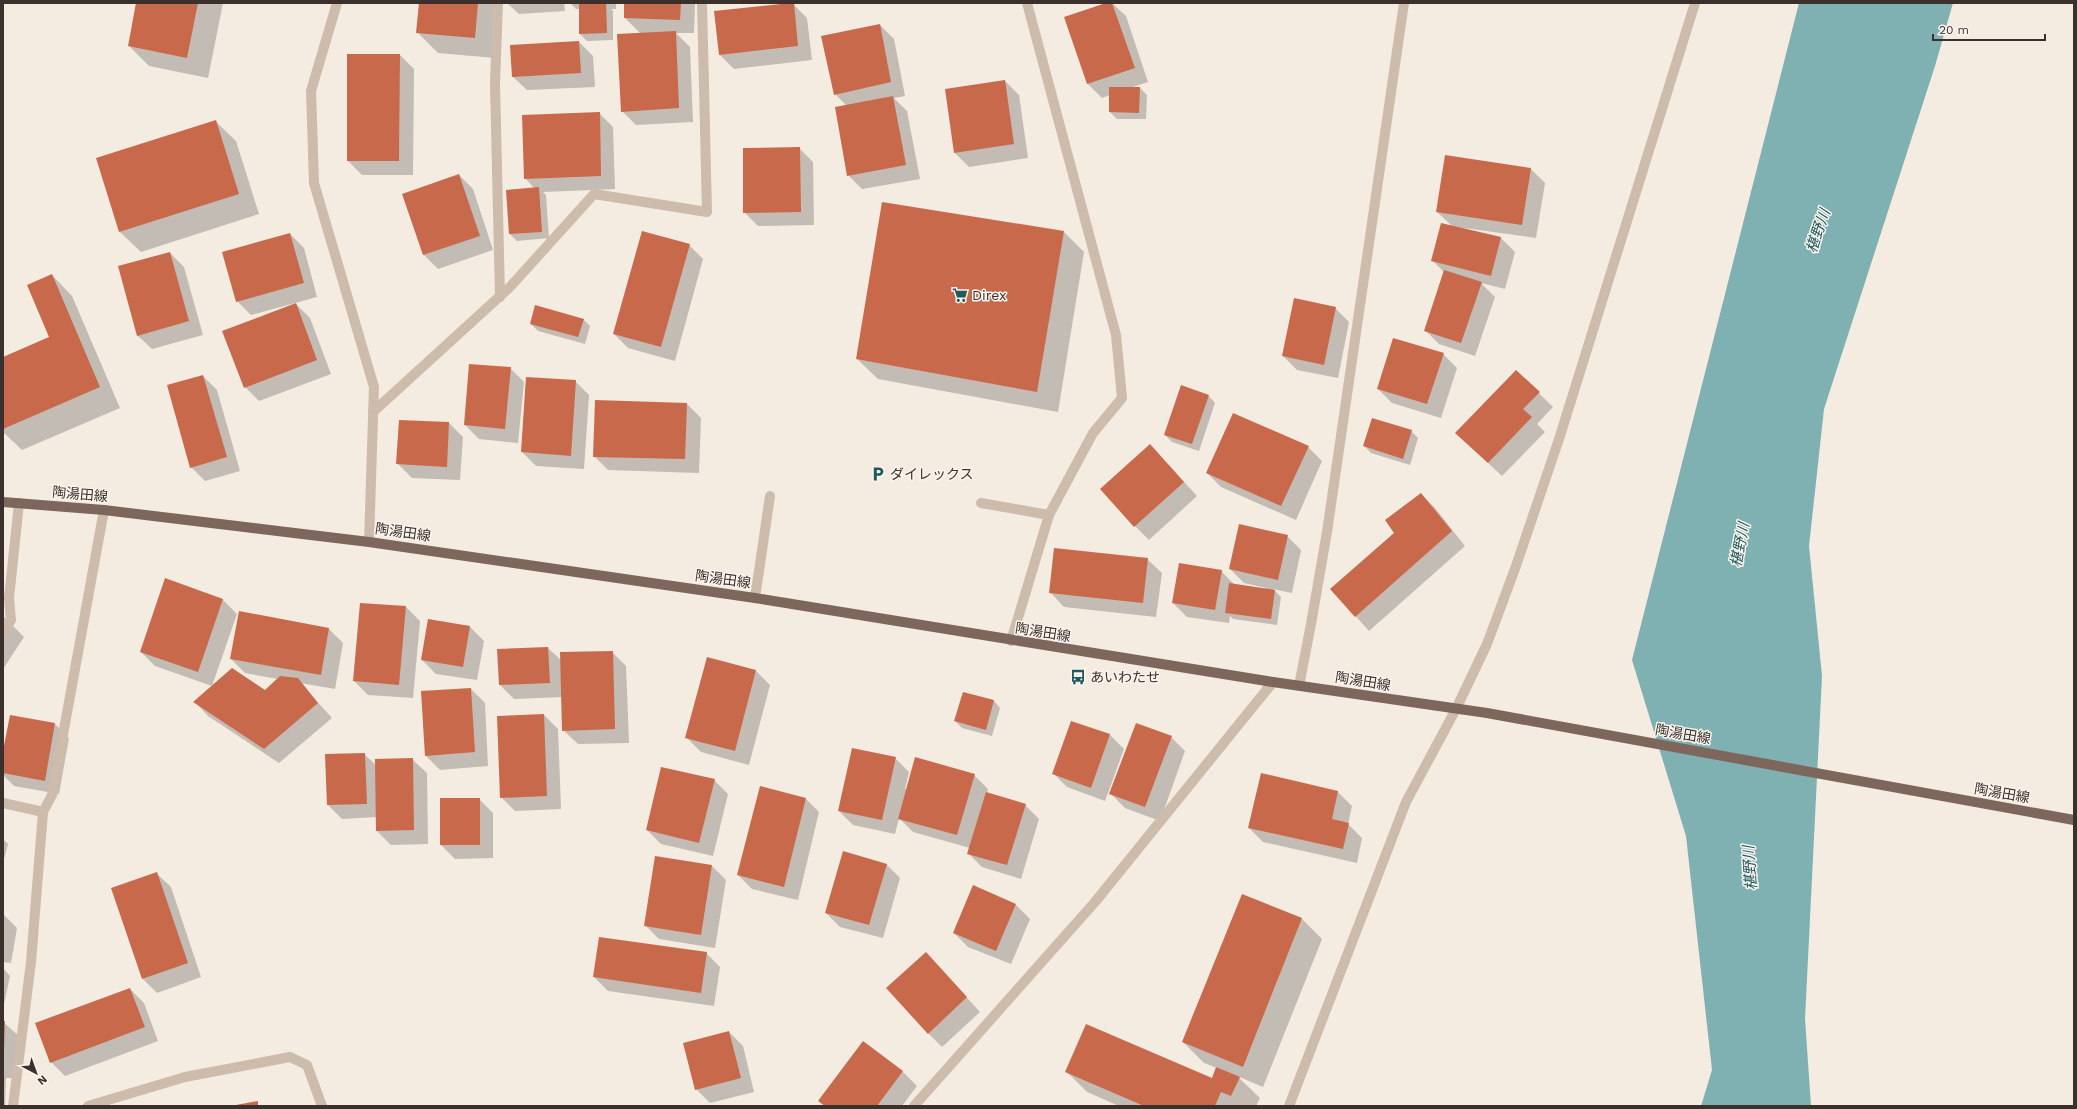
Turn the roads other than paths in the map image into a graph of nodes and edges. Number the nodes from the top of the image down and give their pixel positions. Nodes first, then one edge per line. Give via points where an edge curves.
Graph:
1 (337, 3) edge
2 (498, 3) edge
3 (702, 3) edge
4 (1027, 3) edge
5 (1404, 3) edge
6 (1695, 3) edge
7 (500, 296) junction
8 (373, 412) junction
9 (770, 496) dead end
10 (3, 502) edge
11 (19, 503) junction
12 (981, 503) dead end
13 (104, 510) junction
14 (1049, 515) junction
15 (369, 542) junction
16 (755, 598) junction
17 (3, 634) edge
18 (1012, 641) junction
19 (1273, 682) junction
20 (1299, 686) junction
21 (1456, 709) junction
22 (3, 803) edge
23 (43, 812) junction
24 (2074, 820) edge
25 (13, 1106) edge
26 (88, 1106) edge
27 (322, 1106) edge
28 (914, 1106) edge
29 (1289, 1106) edge

1 - 8 street via 311,91 314,183 374,387
2 - 7 street via 495,83
3 - 7 street via 707,212 594,194
4 - 14 street via 1116,334 1122,398 1094,433
5 - 20 street via 1328,524
6 - 21 street via 1560,436 1521,552 1487,644
7 - 8 street
8 - 15 street
9 - 16 street
10 - 11 main road, 陶湯田線
11 - 13 main road, 陶湯田線
11 - 17 street via 9,598 11,620
12 - 14 street
13 - 15 main road, 陶湯田線
13 - 23 street via 52,795
14 - 18 street
15 - 16 main road, 陶湯田線
16 - 18 main road, 陶湯田線
18 - 19 main road, 陶湯田線
19 - 20 main road, 陶湯田線
19 - 28 street via 1096,902
20 - 21 main road, 陶湯田線
21 - 24 main road, 陶湯田線
21 - 29 street via 1406,802
22 - 23 street
23 - 25 street via 31,962
26 - 27 street via 185,1077 290,1057 307,1065

